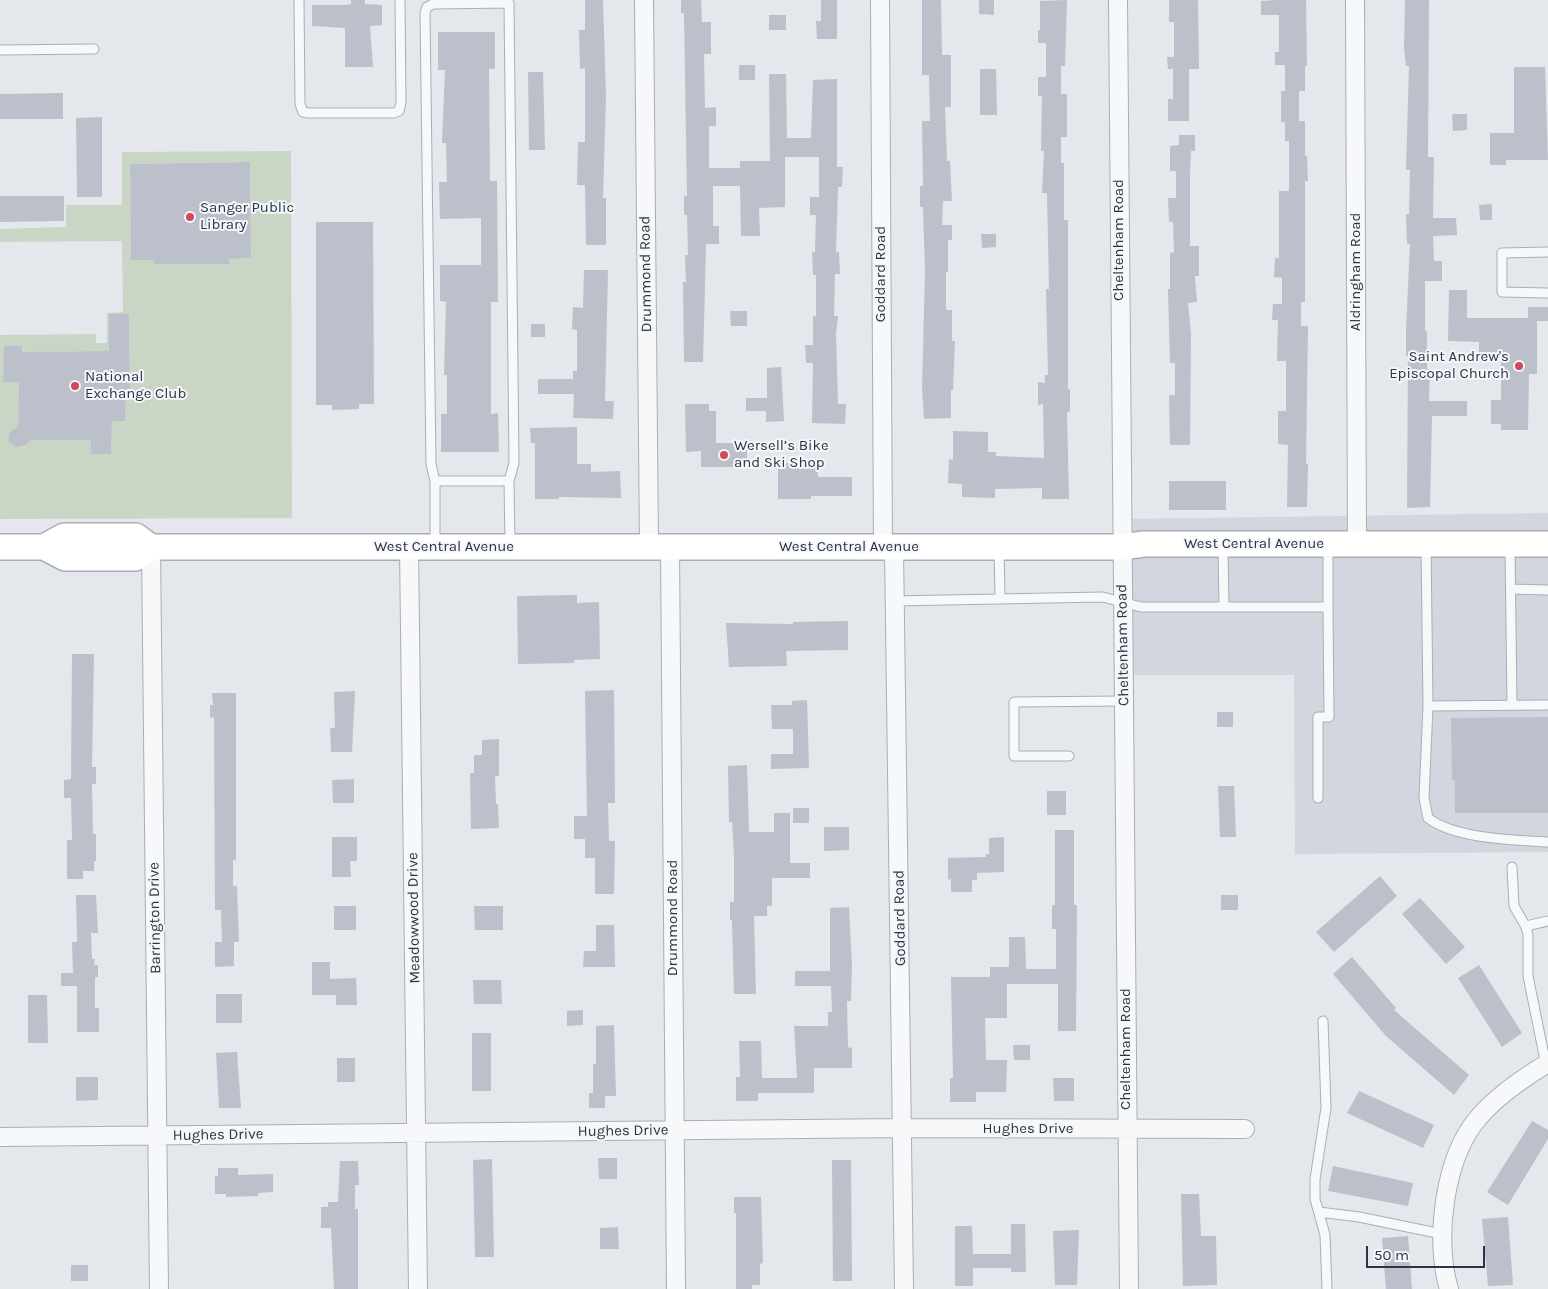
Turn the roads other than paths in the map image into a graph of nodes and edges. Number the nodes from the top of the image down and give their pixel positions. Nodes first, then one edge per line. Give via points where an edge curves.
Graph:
1 (299, 0) edge
2 (400, 0) edge
3 (644, 0) edge
4 (880, 0) edge
5 (1118, 0) edge
6 (1355, 0) edge
7 (94, 49) dead end
8 (0, 50) edge
9 (1548, 252) edge
10 (1548, 293) edge
11 (435, 481) junction
12 (509, 481) junction
13 (1223, 544) junction
14 (1328, 544) junction
15 (1357, 544) junction
16 (1426, 544) junction
17 (1510, 544) junction
18 (1548, 544) edge
19 (999, 546) junction
20 (0, 547) edge
21 (151, 547) junction
22 (409, 547) junction
23 (435, 547) junction
24 (510, 547) junction
25 (889, 547) junction
26 (1121, 547) junction
27 (660, 548) junction
28 (1511, 590) junction
29 (1548, 590) edge
30 (1000, 598) junction
31 (895, 600) junction
32 (1123, 601) junction
33 (1328, 606) junction
34 (1224, 607) junction
35 (1124, 701) junction
36 (1512, 705) junction
37 (1548, 705) edge
38 (1428, 706) junction
39 (1069, 756) dead end
40 (1318, 798) dead end
41 (1548, 842) edge
42 (1512, 867) dead end
43 (1548, 921) edge
44 (1526, 926) junction
45 (1323, 1021) dead end
46 (1547, 1064) edge
47 (902, 1128) junction
48 (1245, 1129) dead end
49 (1127, 1130) junction
50 (675, 1131) junction
51 (416, 1133) junction
52 (157, 1135) junction
53 (0, 1137) edge
54 (1318, 1212) junction
55 (1442, 1234) junction
56 (159, 1289) edge
57 (418, 1289) edge
58 (676, 1289) edge
59 (904, 1289) edge
60 (1129, 1289) edge
61 (1327, 1289) edge
62 (1450, 1289) edge

1 - 2 lane via 300,104 303,112 308,113 399,111
3 - 27 street, Drummond Road
4 - 25 street, Goddard Road
5 - 26 street, Cheltenham Road
6 - 15 street, Aldringham Road
7 - 8 lane
9 - 10 lane via 1502,253 1502,292
11 - 12 lane
11 - 12 lane via 430,452 425,13 427,7 434,4 509,3 514,453
11 - 23 lane
12 - 24 lane
13 - 14 main road, West Central Avenue
13 - 26 main road, West Central Avenue
13 - 34 lane
14 - 15 main road, West Central Avenue
14 - 33 lane
15 - 16 main road, West Central Avenue
16 - 17 main road, West Central Avenue
16 - 38 lane
17 - 18 main road, West Central Avenue
17 - 28 lane
19 - 25 main road, West Central Avenue
19 - 26 main road, West Central Avenue
19 - 30 lane
20 - 21 main road, West Central Avenue via 44,547 64,536 136,536
21 - 22 main road, West Central Avenue
21 - 52 street, Barrington Drive
22 - 23 main road, West Central Avenue
22 - 51 street, Meadowwood Drive
23 - 24 main road, West Central Avenue
24 - 27 main road, West Central Avenue
25 - 27 main road, West Central Avenue
25 - 31 street, Goddard Road
26 - 32 street, Cheltenham Road
27 - 50 street, Drummond Road
28 - 29 lane
28 - 36 lane
30 - 31 lane
30 - 32 lane via 1103,597
31 - 47 street, Goddard Road
32 - 34 lane via 1141,607
32 - 35 street, Cheltenham Road
33 - 34 lane
33 - 40 lane via 1329,717 1318,717
35 - 39 lane via 1014,702 1014,756
35 - 49 street, Cheltenham Road
36 - 37 lane
36 - 38 lane
38 - 41 lane via 1424,798 1428,818 1445,827 1497,840
42 - 44 lane via 1514,906
43 - 44 lane
44 - 46 lane via 1528,976
45 - 54 lane via 1326,1108 1315,1180
46 - 55 street via 1504,1094 1478,1118 1465,1137 1450,1178
47 - 49 street, Hughes Drive
47 - 50 street, Hughes Drive
47 - 59 street, Goddard Road
48 - 49 street, Hughes Drive
49 - 60 street, Cheltenham Road
50 - 51 street, Hughes Drive
50 - 58 street, Drummond Road
51 - 52 street, Hughes Drive
51 - 57 street, Meadowwood Drive
52 - 53 street, Hughes Drive
52 - 56 street, Barrington Drive
54 - 55 lane
54 - 61 lane via 1325,1235
55 - 62 street via 1443,1259

